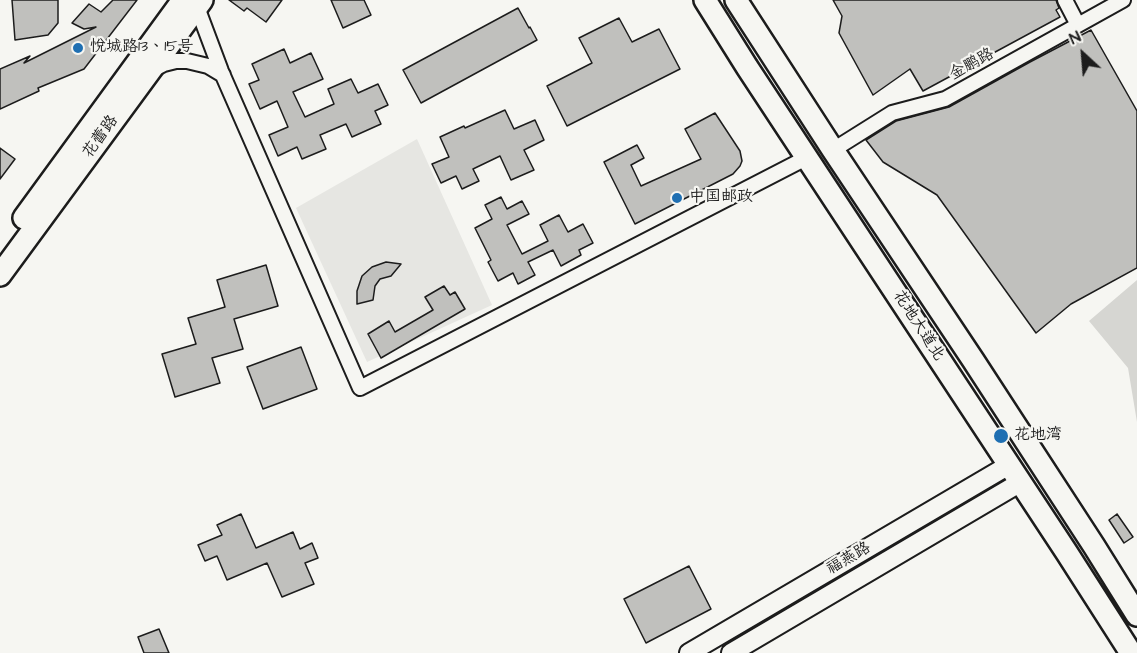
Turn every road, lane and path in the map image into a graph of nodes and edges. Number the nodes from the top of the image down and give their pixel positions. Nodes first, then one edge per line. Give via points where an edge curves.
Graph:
1 (705, 0) edge
2 (736, 0) edge
3 (1065, 0) edge
4 (1123, 0) edge
5 (195, 1) edge
6 (1078, 25) junction
7 (150, 72) junction
8 (223, 75) junction
9 (832, 150) junction
10 (808, 158) junction
11 (0, 251) edge
12 (0, 275) edge
13 (1015, 474) junction
14 (1137, 615) edge
15 (689, 653) edge
16 (731, 653) edge
17 (1131, 653) edge

1 - 10 main road, 花地大道北
2 - 9 main road, 花地大道北
3 - 6 street
4 - 6 street, 金鹏路
5 - 7 main road, 花蕾路
5 - 8 street
5 - 11 main road, 花蕾路
6 - 9 street, 金鹏路 via 945,99 892,113
7 - 8 street via 164,64 187,61
7 - 12 main road, 花蕾路
8 - 10 street via 360,388
9 - 14 main road, 花地大道北
10 - 13 main road, 花地大道北
13 - 15 street, 福燕路
13 - 16 street, 福燕路
13 - 17 main road, 花地大道北

